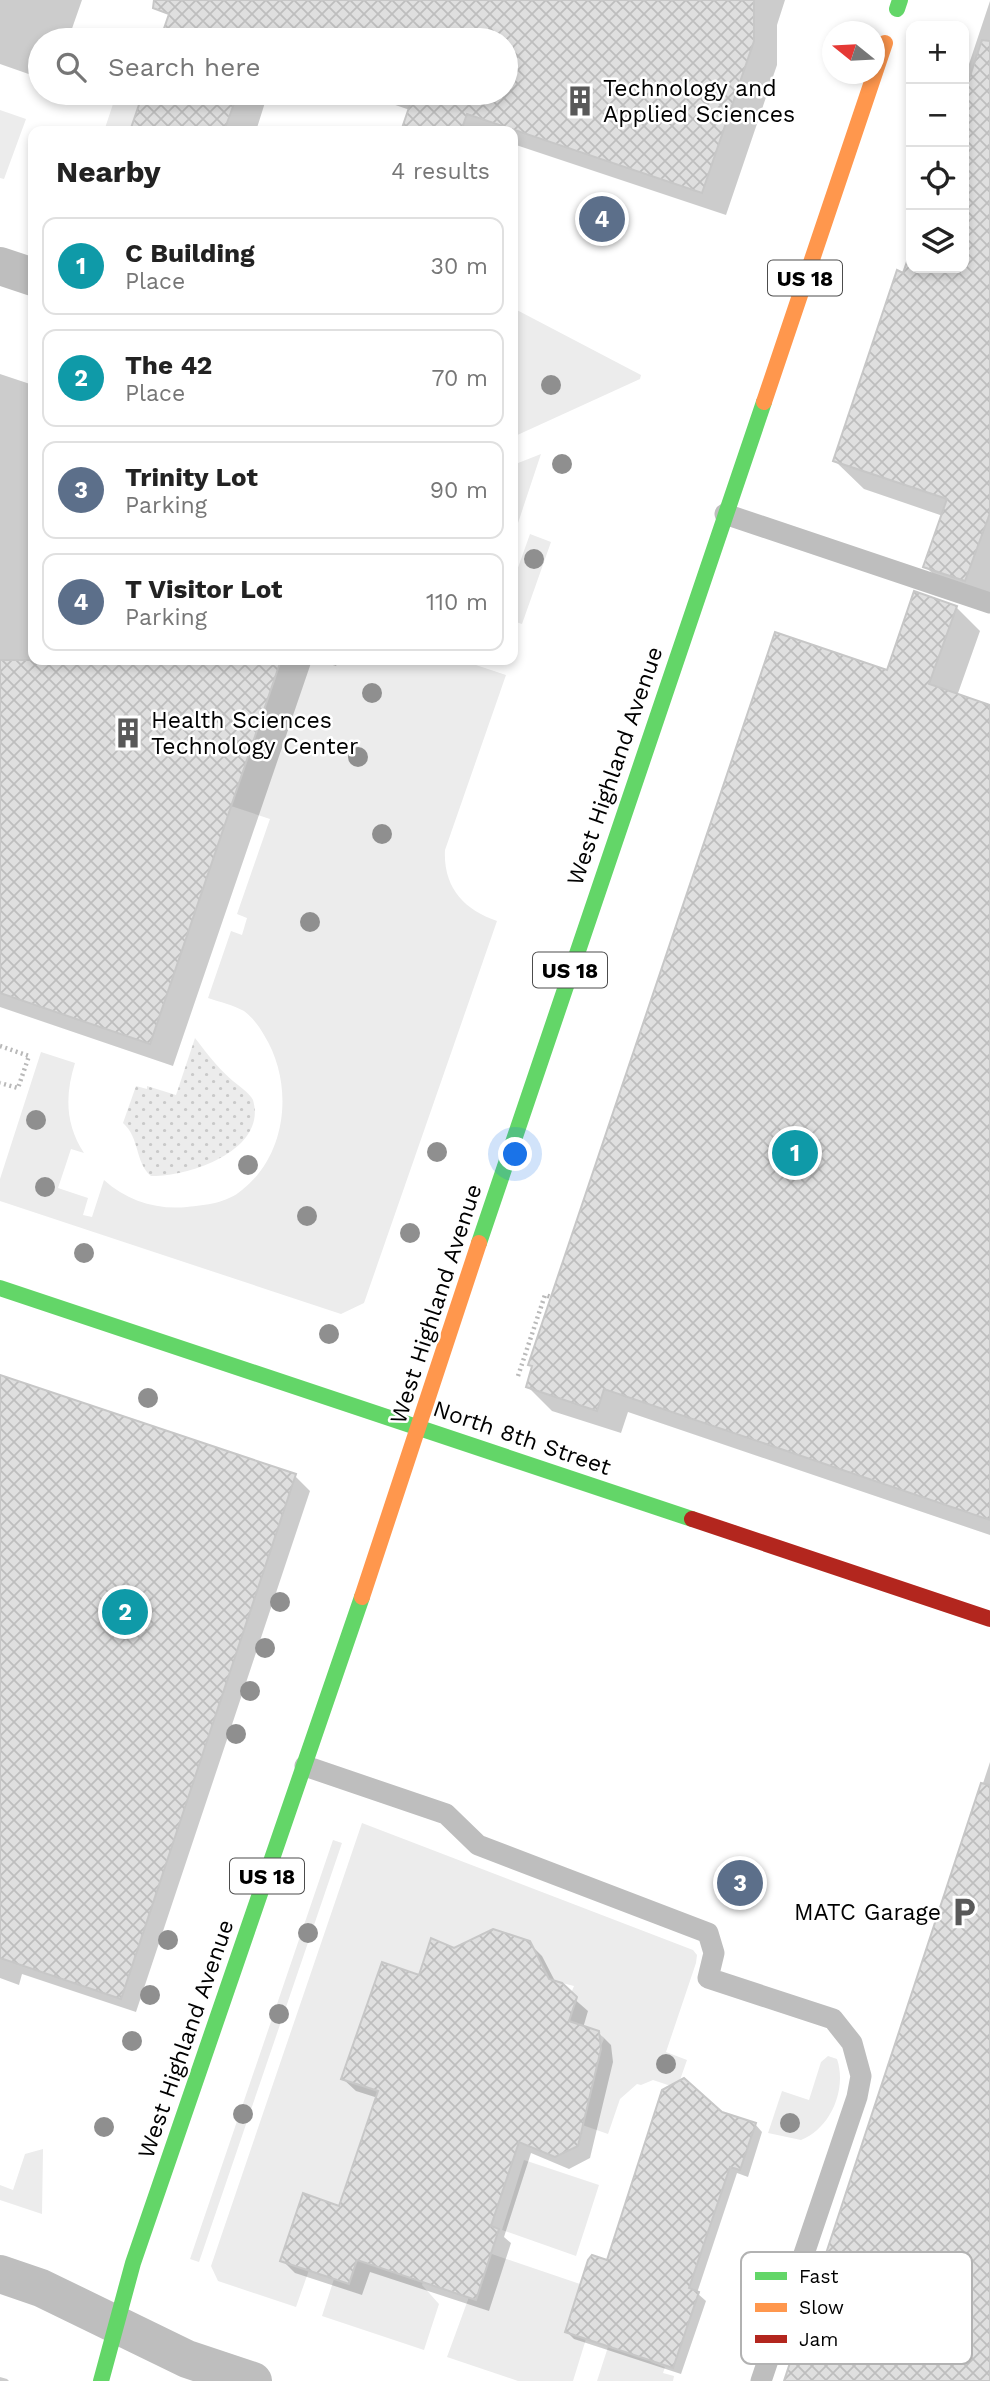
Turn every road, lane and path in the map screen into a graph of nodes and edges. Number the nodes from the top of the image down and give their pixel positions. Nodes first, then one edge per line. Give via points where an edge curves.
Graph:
1 (871, 84) edge
2 (0, 266) edge
3 (28, 275) edge
4 (725, 514) junction
5 (990, 603) edge
6 (0, 1046) edge
7 (0, 1083) edge
8 (0, 1289) edge
9 (551, 1297) dead end
10 (518, 1376) dead end
11 (420, 1428) junction
12 (990, 1619) edge
13 (305, 1766) junction
14 (804, 2252) edge
15 (0, 2274) edge
16 (116, 2324) junction
17 (767, 2364) edge
18 (101, 2381) edge
19 (253, 2381) edge
20 (761, 2381) edge

1 - 4 main road, West Highland Avenue / US 18
2 - 3 street
4 - 5 lane
4 - 11 main road, West Highland Avenue / US 18
6 - 7 path via 29,1056 18,1088
8 - 11 main road, North 8th Street
9 - 10 path via 545,1294
11 - 12 main road, North 8th Street
11 - 13 main road, West Highland Avenue / US 18
13 - 14 lane via 446,1814 478,1845 708,1933 714,1953 708,1978 833,2019 852,2043 862,2076
13 - 16 main road, West Highland Avenue / US 18
15 - 16 street
16 - 18 main road, West Highland Avenue / US 18
16 - 19 street via 187,2358
17 - 20 lane

